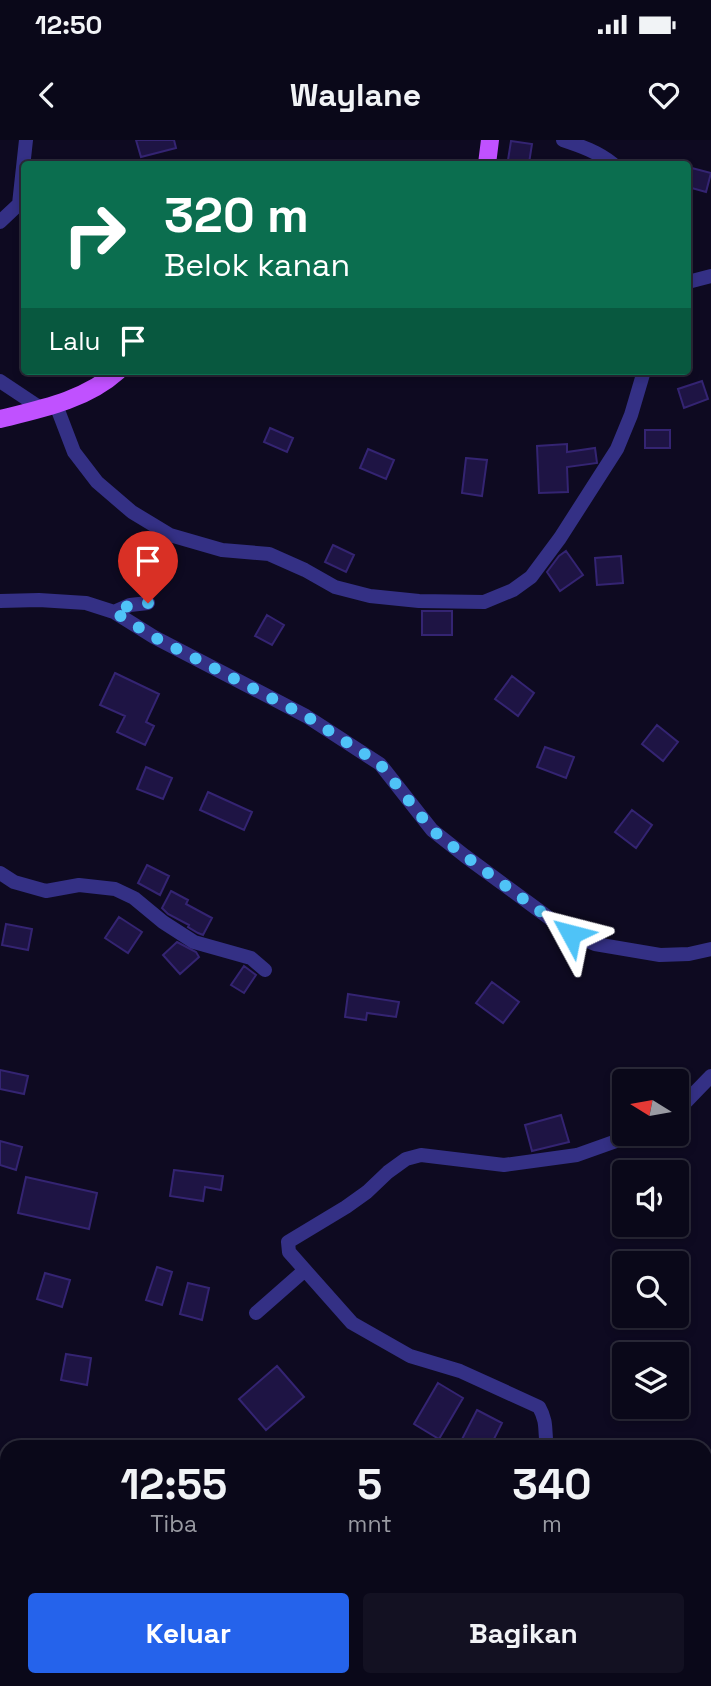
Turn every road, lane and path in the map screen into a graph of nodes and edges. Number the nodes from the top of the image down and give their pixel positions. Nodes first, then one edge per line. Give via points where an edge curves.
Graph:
1 (26, 140) edge
2 (490, 140) edge
3 (564, 140) edge
4 (24, 161) edge
5 (486, 161) edge
6 (609, 161) edge
7 (21, 186) edge
8 (0, 222) edge
9 (711, 276) edge
10 (691, 281) edge
11 (114, 375) edge
12 (643, 375) edge
13 (0, 381) edge
14 (49, 407) junction
15 (0, 419) edge
16 (0, 601) edge
17 (148, 603) dead end
18 (114, 612) junction
19 (0, 873) edge
20 (711, 949) edge
21 (265, 970) dead end
22 (711, 1076) edge
23 (690, 1098) edge
24 (612, 1143) edge
25 (305, 1270) junction
26 (256, 1313) dead end
27 (547, 1440) edge

1 - 4 street
2 - 5 main road
3 - 6 street
7 - 8 street via 19,204
9 - 10 street
11 - 14 main road
12 - 14 street via 617,450 561,538 531,577 484,601 370,596 335,587 269,554 222,550 170,535 132,512 97,482
13 - 14 street
14 - 15 main road
16 - 18 street via 86,603
17 - 18 street
18 - 20 street via 306,716 380,764 432,830 571,934 595,944 660,955
19 - 21 street via 46,891 79,885 116,889 194,942 251,958
22 - 23 street
24 - 25 street via 577,1155 504,1165 421,1155 406,1159 346,1207 289,1242 289,1252
25 - 26 street
25 - 27 street via 352,1323 370,1334 410,1356 460,1371 539,1407

